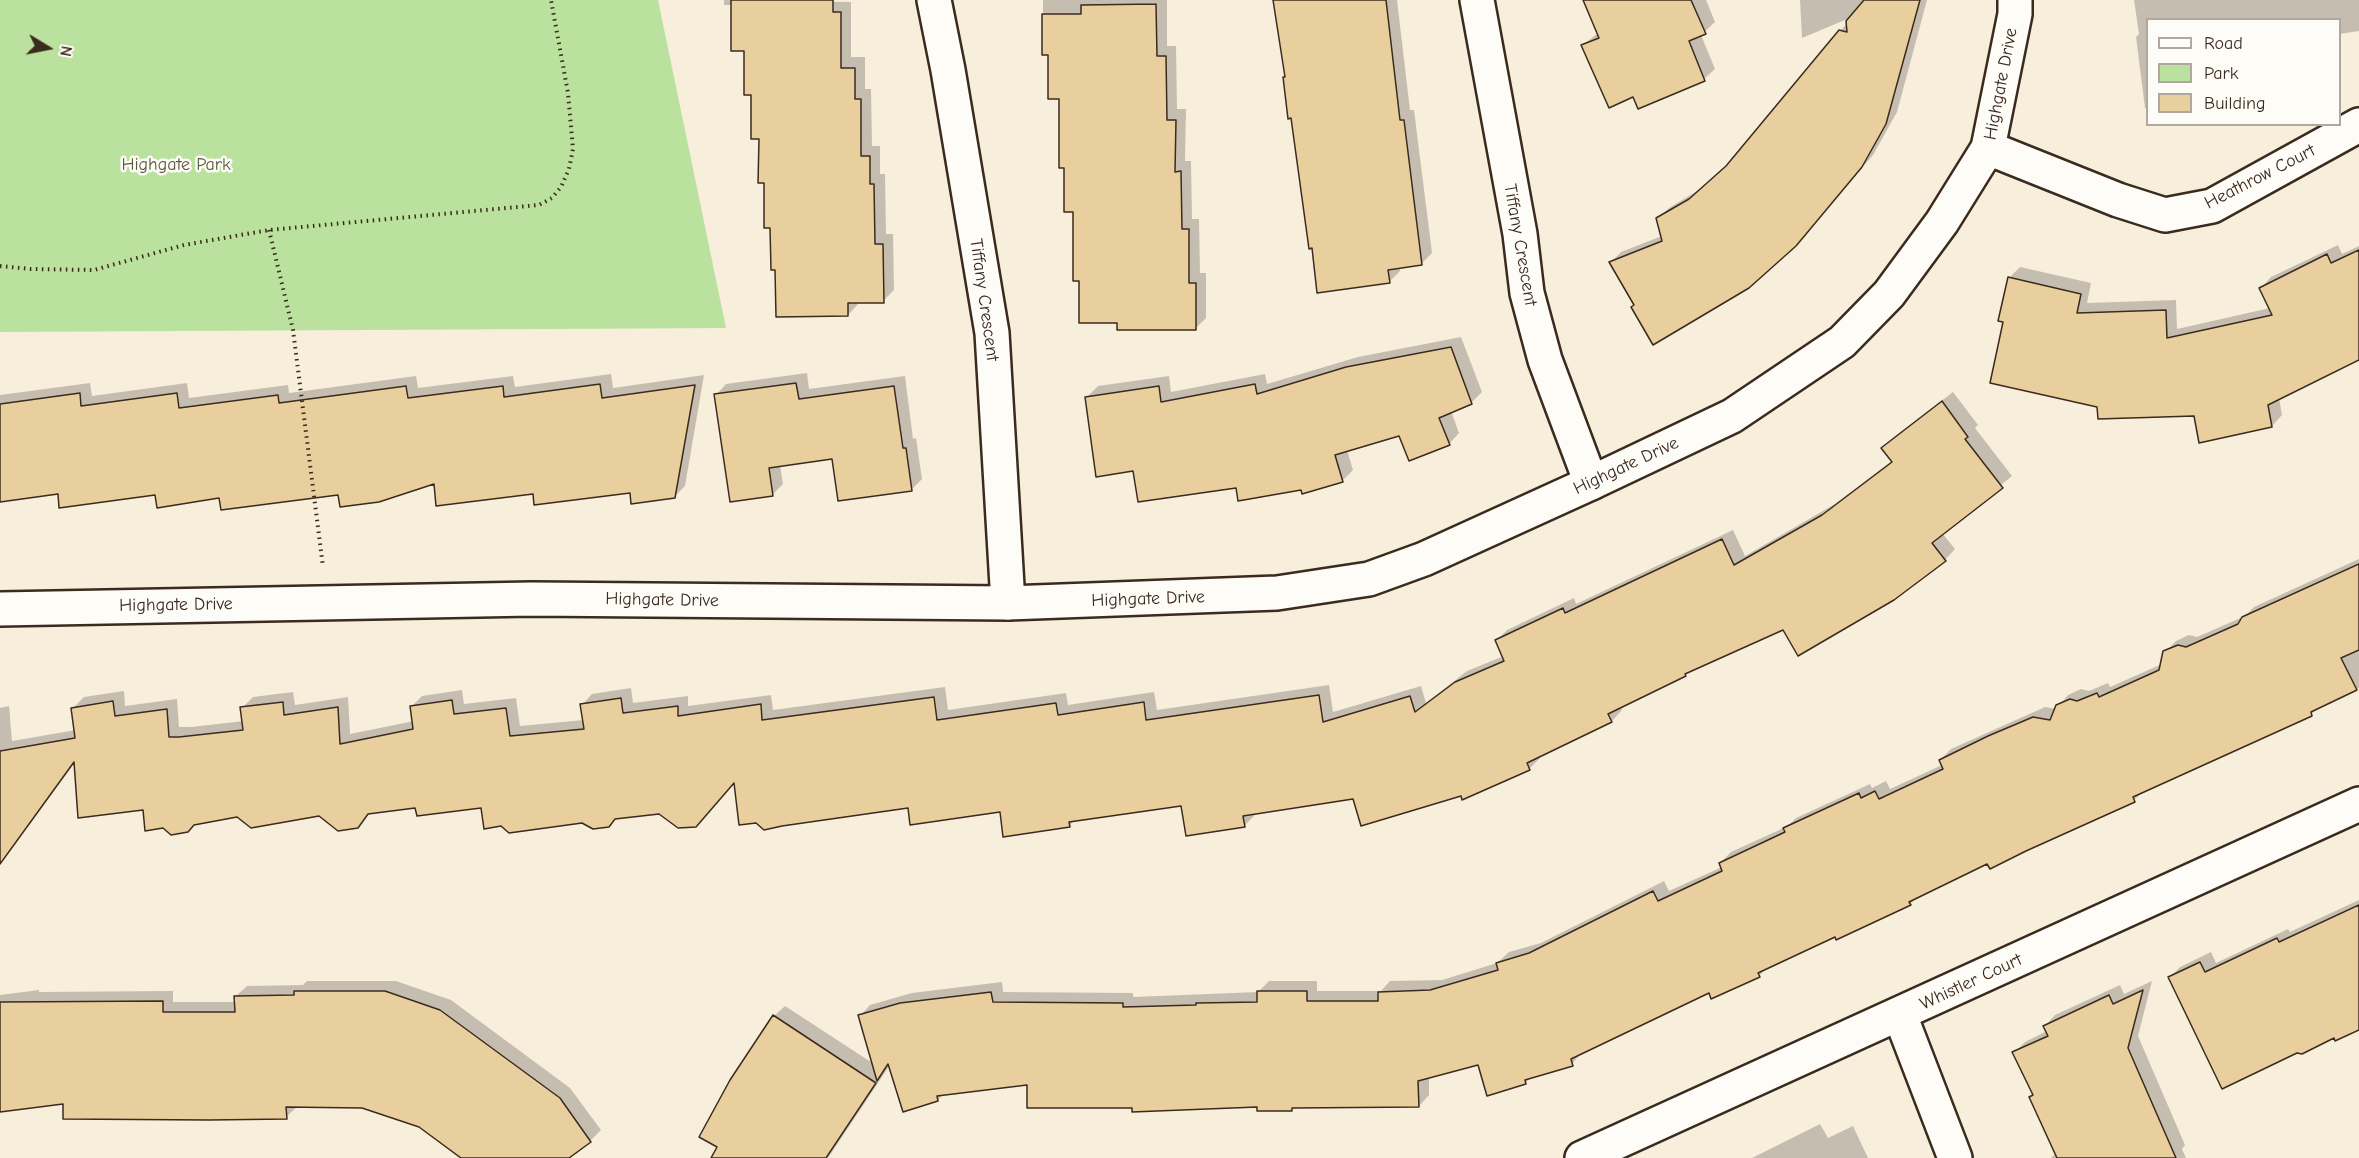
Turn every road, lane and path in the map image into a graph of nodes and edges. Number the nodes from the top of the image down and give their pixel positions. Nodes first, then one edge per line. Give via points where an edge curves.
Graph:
1 (551, 0) edge
2 (934, 0) edge
3 (1477, 0) edge
4 (2015, 0) edge
5 (2359, 125) edge
6 (1988, 148) junction
7 (269, 230) junction
8 (0, 266) edge
9 (1591, 483) junction
10 (327, 602) junction
11 (1008, 603) junction
12 (0, 609) edge
13 (2359, 804) edge
14 (1900, 1015) junction
15 (1582, 1158) edge
16 (1955, 1158) edge

1 - 7 path via 568,93 573,149 561,188 552,198 539,206
2 - 11 street, Tiffany Crescent via 992,333
3 - 9 street, Tiffany Crescent via 1520,234 1527,293 1545,360
4 - 6 street, Highgate Drive
5 - 6 street, Heathrow Court via 2212,206 2166,215
6 - 9 street, Highgate Drive via 1942,222 1889,294 1842,342 1732,416
7 - 8 path via 184,245 94,270
7 - 10 path via 293,330
9 - 11 street, Highgate Drive via 1424,559 1369,579 1277,593
10 - 11 street, Highgate Drive via 532,598
10 - 12 street, Highgate Drive
13 - 14 street, Whistler Court
14 - 15 street, Whistler Court
14 - 16 street

